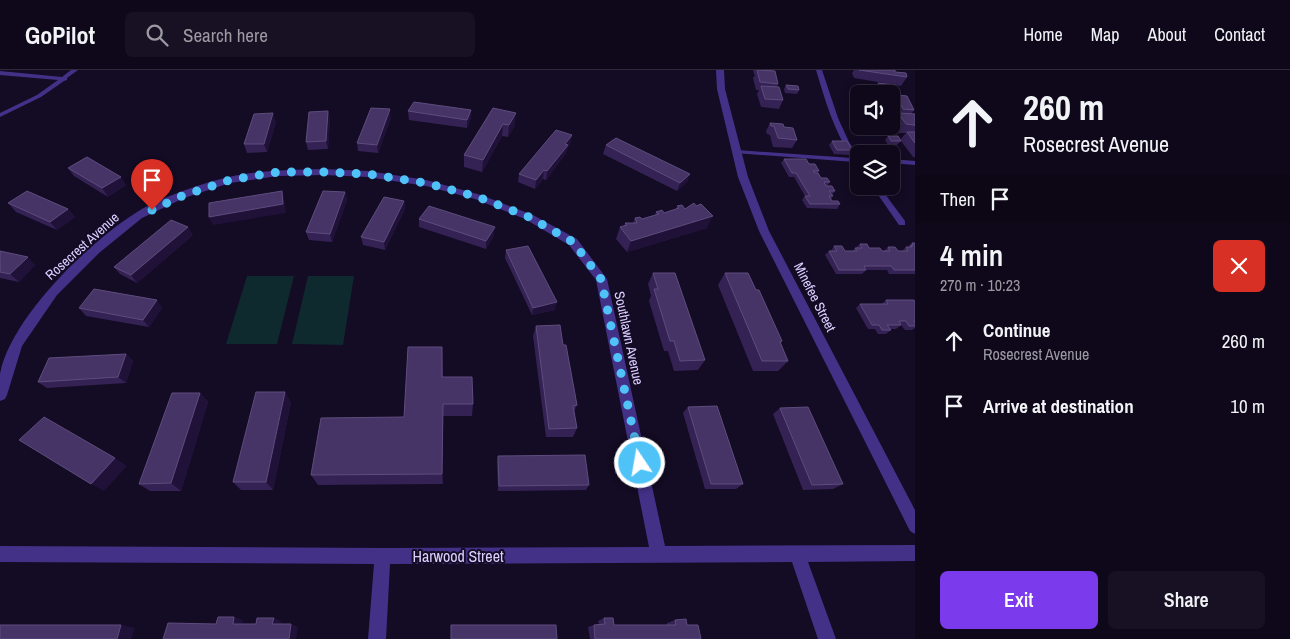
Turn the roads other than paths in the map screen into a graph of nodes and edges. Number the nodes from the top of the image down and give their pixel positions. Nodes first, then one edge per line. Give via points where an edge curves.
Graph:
1 (75, 70) edge
2 (720, 70) edge
3 (819, 70) edge
4 (0, 73) edge
5 (65, 79) junction
6 (0, 115) edge
7 (850, 147) edge
8 (737, 152) junction
9 (850, 160) edge
10 (900, 162) edge
11 (915, 163) edge
12 (882, 195) edge
13 (182, 196) joint
14 (902, 223) dead end
15 (0, 395) edge
16 (915, 526) edge
17 (915, 553) edge
18 (0, 554) edge
19 (659, 555) junction
20 (798, 555) junction
21 (383, 556) junction
22 (377, 639) edge
23 (827, 639) edge

1 - 5 lane
2 - 8 street, Minefee Street via 721,89
3 - 7 lane via 838,125
4 - 5 lane
5 - 6 lane
8 - 9 lane
8 - 16 street, Minefee Street via 764,231
10 - 11 lane
12 - 14 lane
13 - 15 street, Rosecrest Avenue via 138,216 95,250 52,292 16,344
13 - 19 street, Southlawn Avenue via 230,180 278,172 368,174 426,183 478,197 529,217 573,242 601,279
17 - 20 street, Harwood Street
18 - 21 street, Harwood Street
19 - 20 street, Harwood Street
19 - 21 street, Harwood Street
20 - 23 street
21 - 22 street

